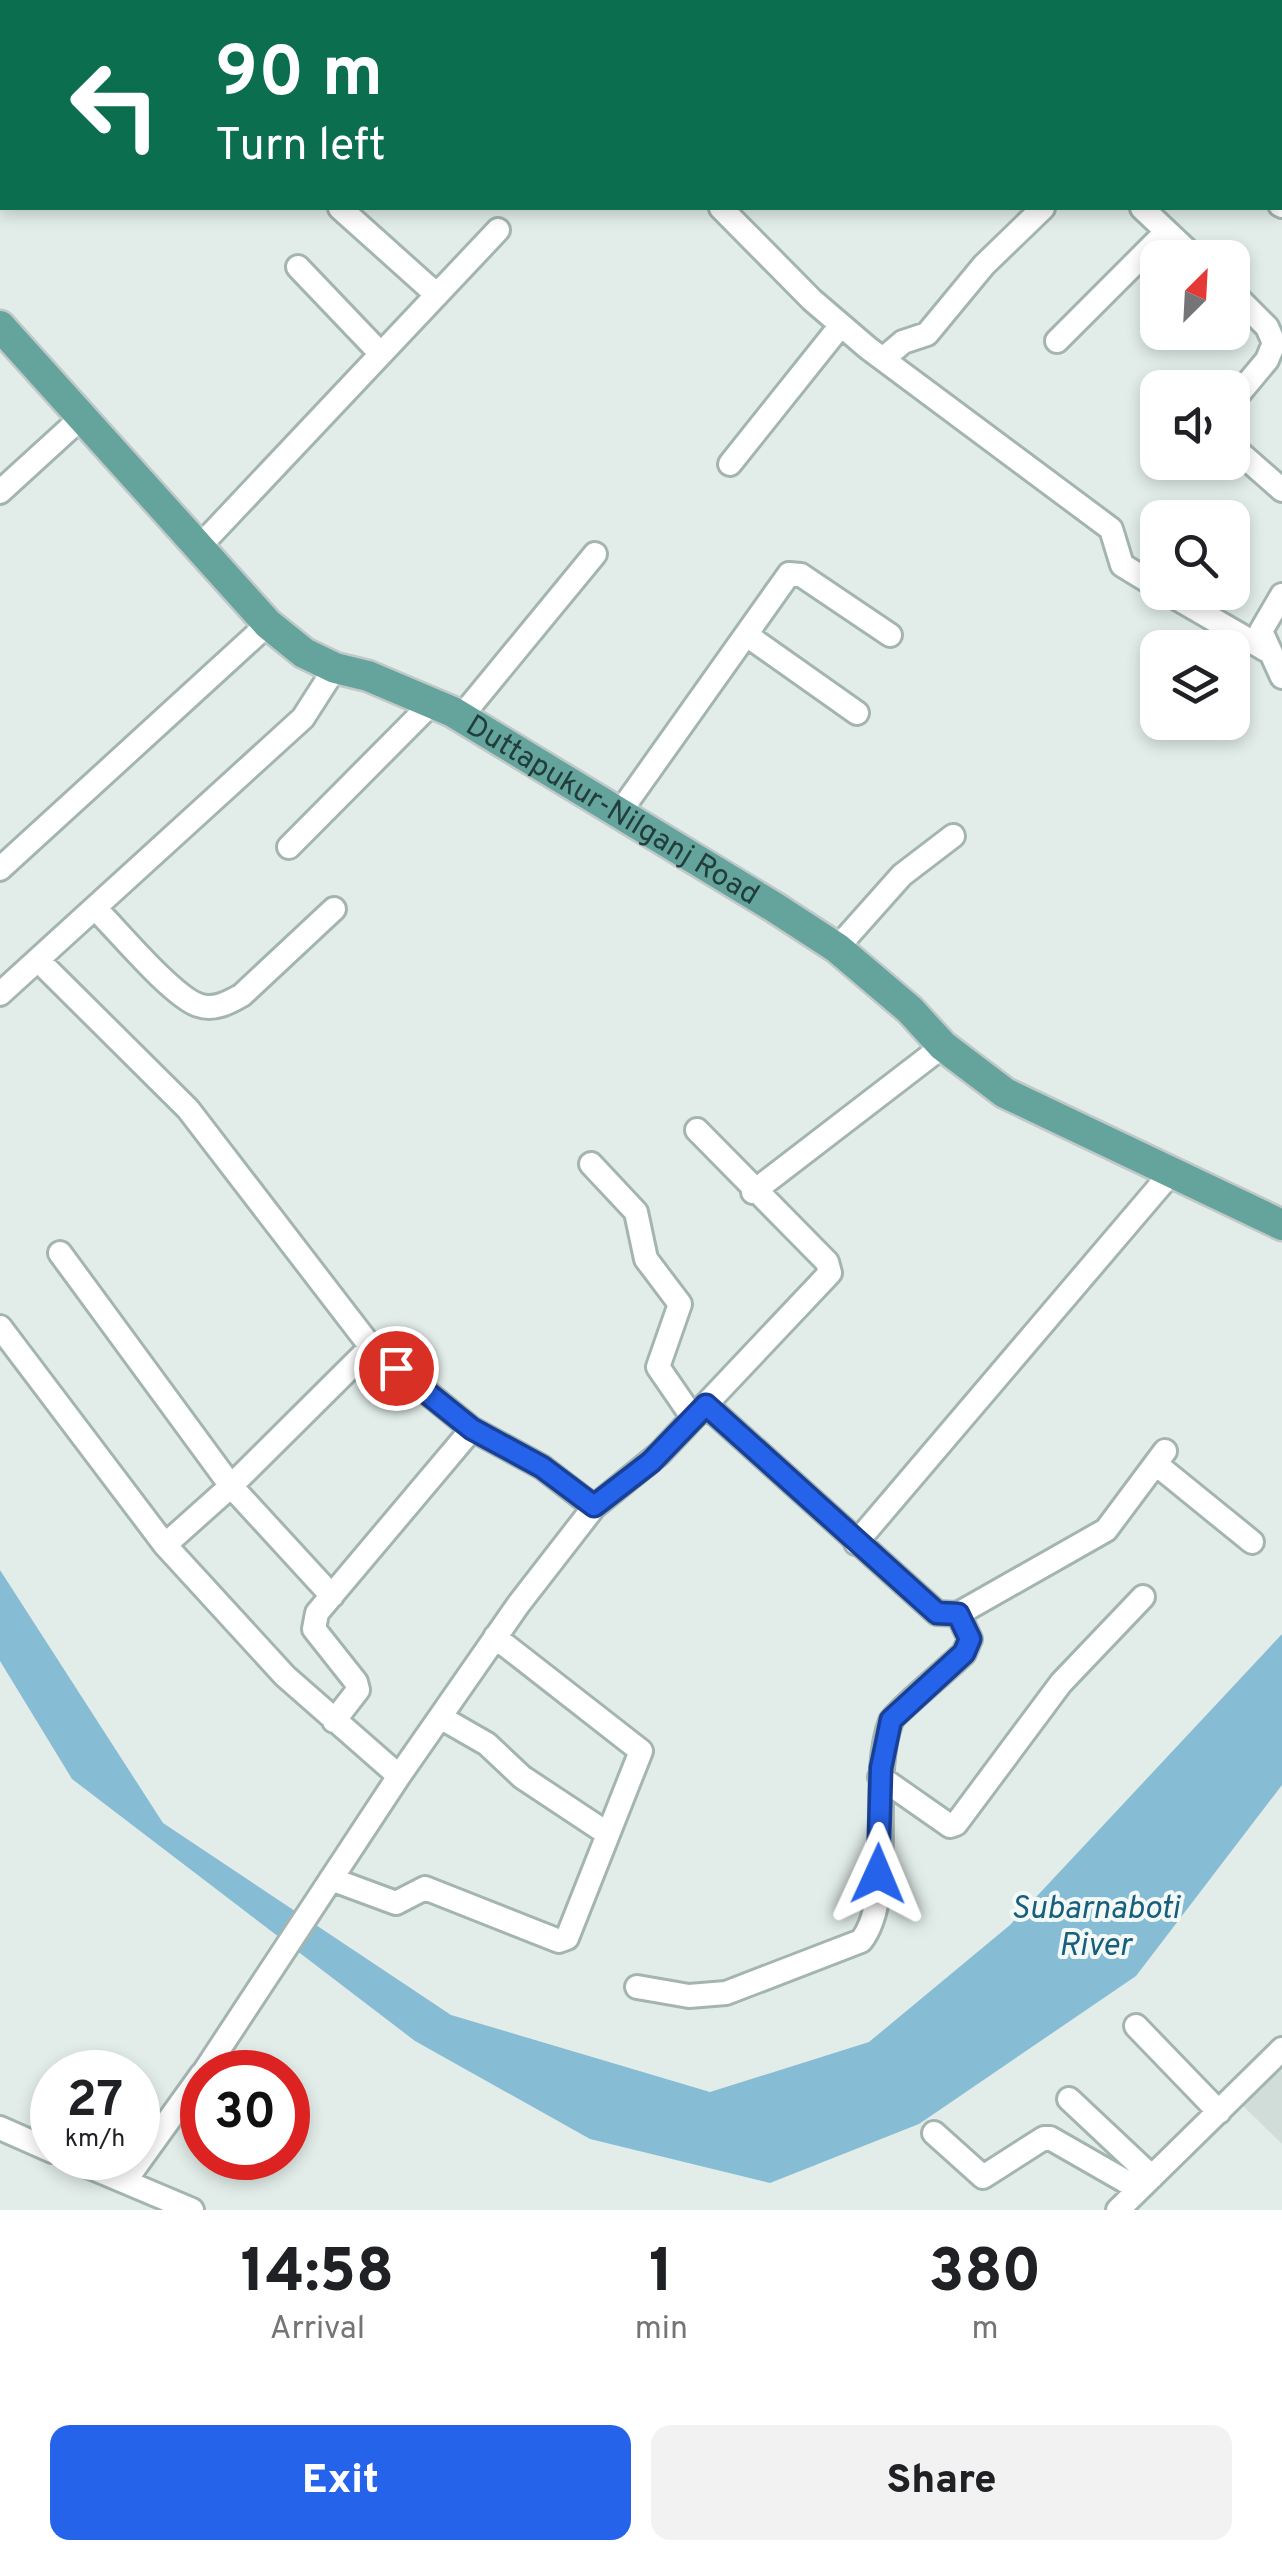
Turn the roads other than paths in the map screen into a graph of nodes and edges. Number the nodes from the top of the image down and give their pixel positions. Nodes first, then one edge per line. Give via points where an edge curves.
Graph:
1 (342, 210) edge
2 (376, 210) edge
3 (723, 210) edge
4 (1041, 210) edge
5 (1144, 210) edge
6 (362, 228) junction
7 (498, 230) dead end
8 (1166, 232) junction
9 (1175, 240) edge
10 (298, 267) dead end
11 (437, 295) junction
12 (1250, 310) edge
13 (841, 325) junction
14 (0, 326) edge
15 (1278, 338) edge
16 (1057, 341) dead end
17 (381, 354) junction
18 (882, 358) junction
19 (1250, 380) edge
20 (82, 418) junction
21 (1250, 462) edge
22 (730, 464) dead end
23 (1282, 490) edge
24 (0, 492) edge
25 (200, 546) junction
26 (595, 554) dead end
27 (1140, 576) edge
28 (1282, 595) edge
29 (1197, 610) edge
30 (268, 624) junction
31 (890, 634) dead end
32 (748, 636) junction
33 (1266, 650) junction
34 (334, 668) junction
35 (1282, 677) edge
36 (432, 704) junction
37 (857, 713) dead end
38 (460, 717) junction
39 (620, 812) junction
40 (953, 836) dead end
41 (290, 847) dead end
42 (0, 870) edge
43 (96, 909) junction
44 (334, 910) dead end
45 (838, 948) junction
46 (38, 960) junction
47 (0, 994) edge
48 (943, 1046) junction
49 (697, 1130) dead end
50 (591, 1164) dead end
51 (1171, 1173) junction
52 (753, 1192) junction
53 (1282, 1225) edge
54 (60, 1253) dead end
55 (0, 1327) edge
56 (370, 1347) junction
57 (700, 1412) junction
58 (472, 1429) junction
59 (232, 1486) junction
60 (594, 1506) junction
61 (1252, 1542) dead end
62 (856, 1543) junction
63 (165, 1544) junction
64 (332, 1596) junction
65 (1143, 1597) dead end
66 (958, 1614) junction
67 (495, 1637) junction
68 (440, 1717) junction
69 (334, 1722) junction
70 (399, 1776) junction
71 (880, 1777) junction
72 (608, 1834) junction
73 (330, 1880) junction
74 (638, 1987) dead end
75 (1136, 2026) dead end
76 (1282, 2049) edge
77 (218, 2050) edge
78 (1070, 2099) dead end
79 (180, 2104) edge
80 (1218, 2112) junction
81 (0, 2128) edge
82 (934, 2133) dead end
83 (30, 2141) edge
84 (124, 2181) joint
85 (1146, 2183) junction
86 (192, 2210) edge
87 (1118, 2210) edge

1 - 6 street
2 - 6 street
3 - 13 street
4 - 18 street via 927,334
5 - 8 street
6 - 11 street
7 - 11 street
8 - 9 street
8 - 16 street
10 - 17 street
11 - 17 street
12 - 15 street
13 - 18 street
13 - 22 street
14 - 20 main road, Duttapukur-Nilganj Road
15 - 19 street
17 - 25 street
18 - 27 street via 1111,529 1122,565
20 - 24 street
20 - 25 main road, Duttapukur-Nilganj Road
21 - 23 street
25 - 30 main road, Duttapukur-Nilganj Road
26 - 38 street
28 - 33 street via 1261,632
29 - 33 street
30 - 34 main road, Duttapukur-Nilganj Road
30 - 42 street
31 - 32 street via 792,573
32 - 37 street
32 - 39 street
33 - 35 street
34 - 36 main road, Duttapukur-Nilganj Road
34 - 43 street via 304,718
36 - 38 main road, Duttapukur-Nilganj Road
36 - 41 street
38 - 39 main road, Duttapukur-Nilganj Road
39 - 45 main road, Duttapukur-Nilganj Road
40 - 45 street via 902,874
43 - 44 street via 158,972 198,1005 210,1006 242,994
43 - 46 street
45 - 48 main road, Duttapukur-Nilganj Road
46 - 47 street
46 - 56 street via 188,1109
48 - 51 main road, Duttapukur-Nilganj Road via 1005,1093
48 - 52 street
49 - 52 street
50 - 57 street via 636,1212 646,1259 680,1304 658,1366
51 - 53 main road, Duttapukur-Nilganj Road
51 - 62 street
52 - 57 street via 827,1262 830,1273
54 - 59 street
55 - 63 street
56 - 58 street
56 - 59 street
57 - 60 street
57 - 62 street
58 - 60 street via 542,1467
58 - 64 street
59 - 63 street
59 - 64 street
60 - 67 street
61 - 66 street via 1160,1458 1118,1519 1095,1539
62 - 66 street via 937,1613
63 - 69 street
64 - 69 street via 316,1614 314,1629 358,1690
65 - 71 street via 1061,1683 956,1824
66 - 71 street via 968,1646 931,1688 895,1713
67 - 68 street
67 - 72 street via 639,1748
68 - 70 street
68 - 72 street
69 - 70 street
70 - 73 street
71 - 74 street via 878,1881 861,1941 726,1992 688,1996
72 - 73 street via 565,1940 424,1888 396,1904
73 - 77 street
75 - 80 street
76 - 80 street
78 - 85 street
79 - 84 street
80 - 85 street
81 - 83 street
82 - 85 street via 983,2176 1050,2138
84 - 86 street
85 - 87 street

